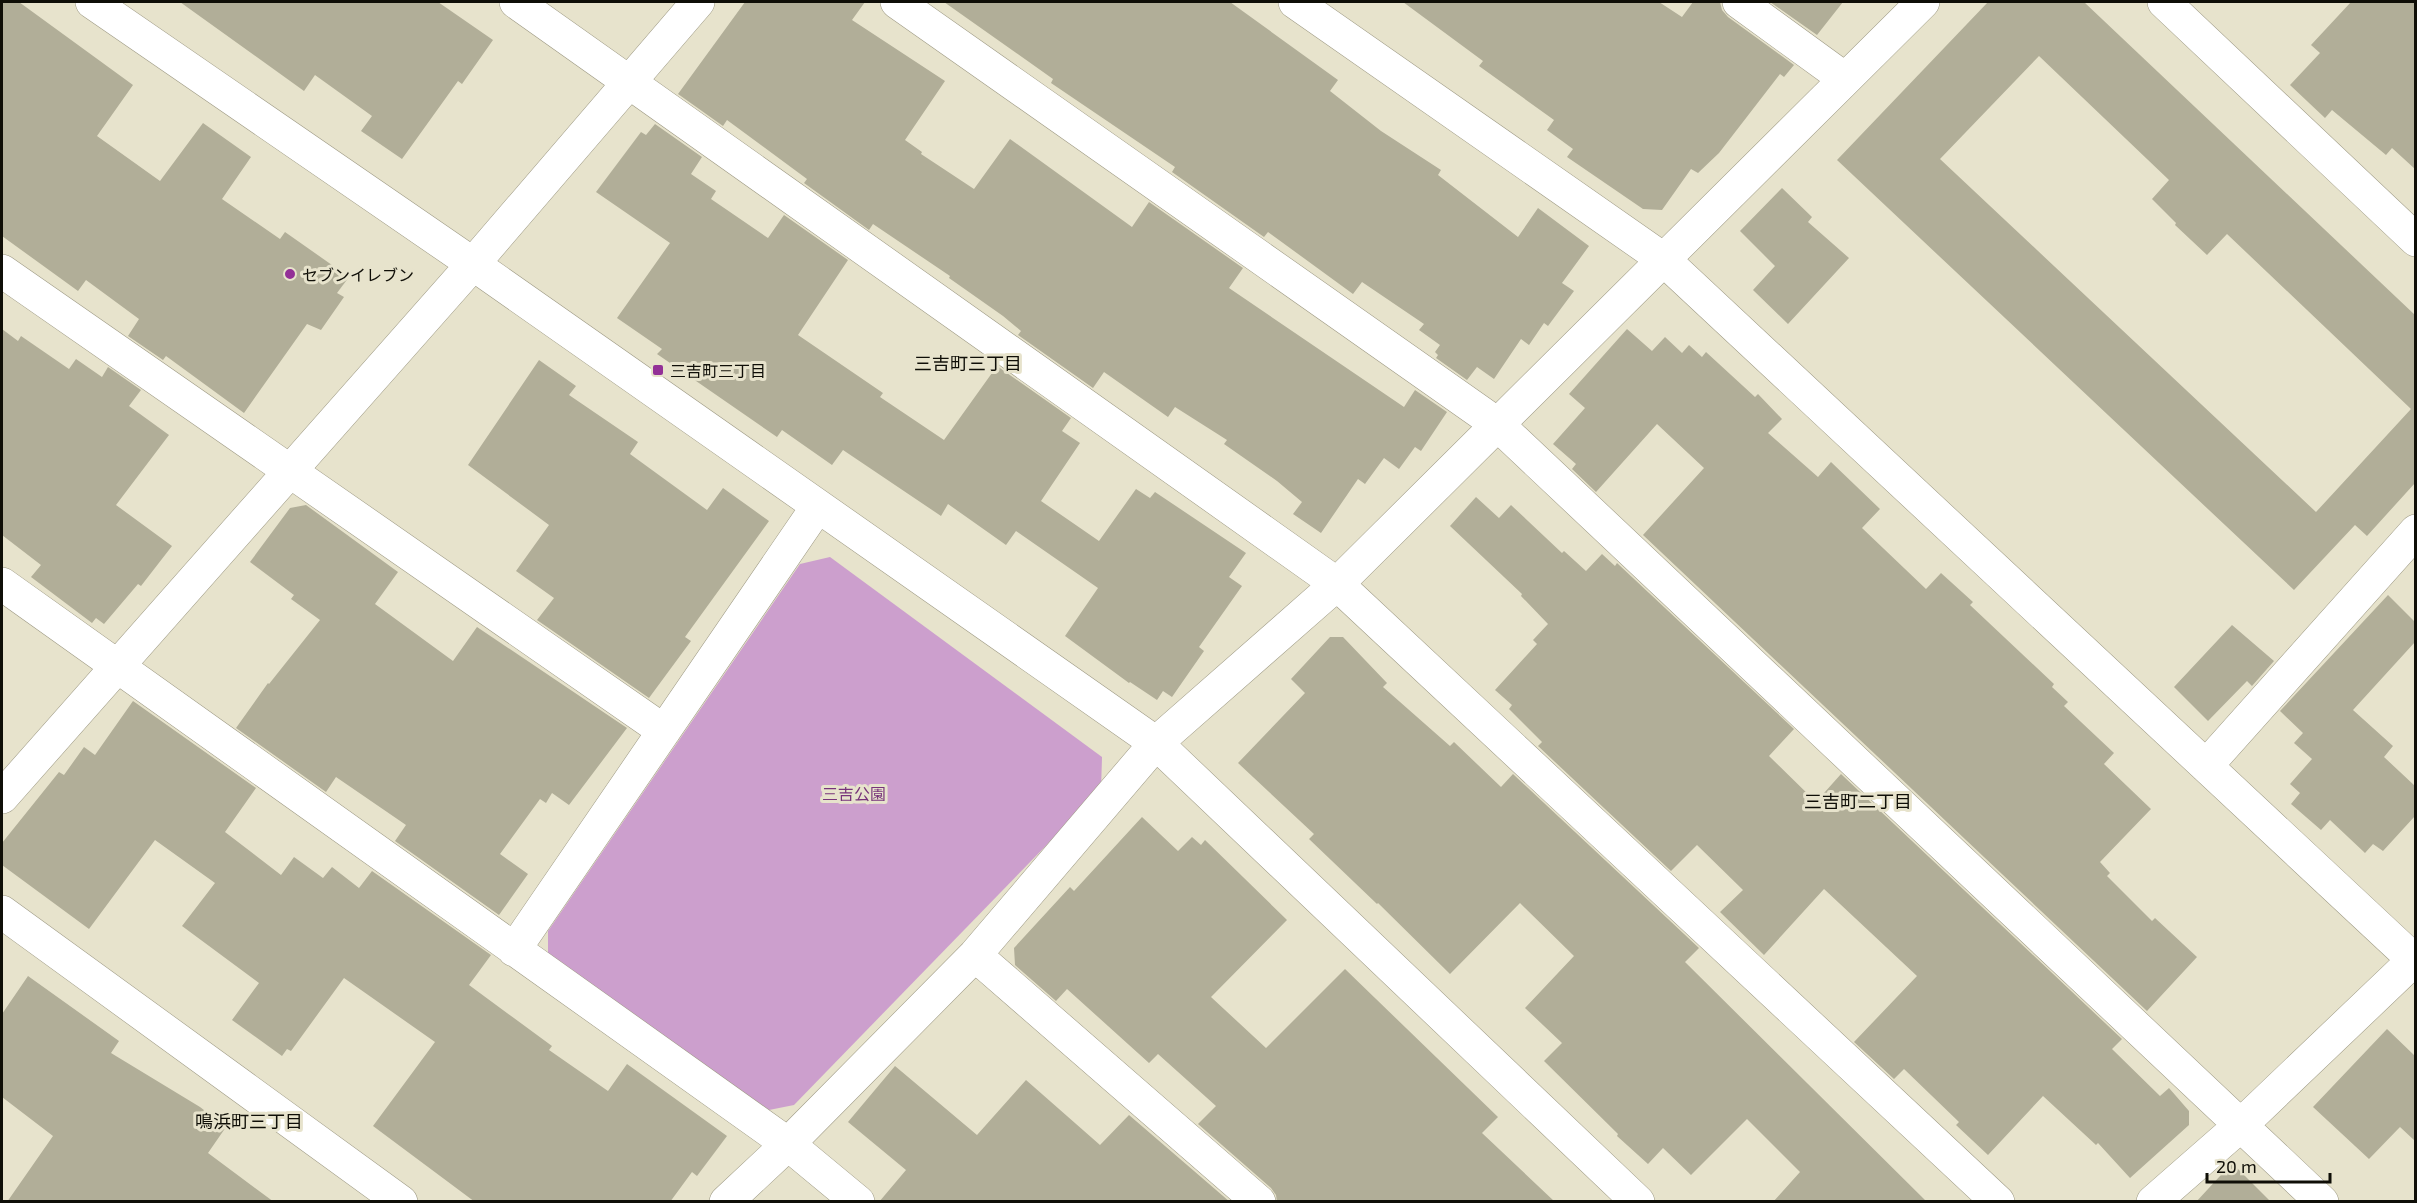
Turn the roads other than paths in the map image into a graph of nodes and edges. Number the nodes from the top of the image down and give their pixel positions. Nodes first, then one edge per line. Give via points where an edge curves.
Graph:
1 (92, 2) edge
2 (516, 2) edge
3 (698, 2) edge
4 (897, 2) edge
5 (1295, 2) edge
6 (1739, 2) edge
7 (1923, 2) edge
8 (2164, 2) edge
9 (1845, 79) junction
10 (630, 81) junction
11 (2415, 240) edge
12 (1663, 259) junction
13 (473, 264) junction
14 (2, 271) edge
15 (1497, 424) junction
16 (291, 470) junction
17 (818, 506) junction
18 (2415, 531) edge
19 (2, 584) edge
20 (1337, 584) junction
21 (117, 667) junction
22 (664, 731) junction
23 (1156, 743) junction
24 (2206, 766) junction
25 (2, 797) edge
26 (2, 912) edge
27 (514, 950) junction
28 (975, 955) junction
29 (2415, 960) edge
30 (2241, 1125) junction
31 (788, 1144) junction
32 (401, 1202) edge
33 (726, 1202) edge
34 (858, 1202) edge
35 (1260, 1202) edge
36 (1638, 1202) edge
37 (1998, 1202) edge
38 (2153, 1202) edge
39 (2322, 1202) edge

1 - 13 street
2 - 10 street
3 - 10 street
4 - 15 street
5 - 12 street
6 - 9 street
7 - 9 street
8 - 11 street
9 - 12 street
10 - 13 street
10 - 20 street
12 - 15 street
12 - 24 street
13 - 16 street
13 - 17 street
14 - 16 street
15 - 20 street
15 - 30 street
16 - 21 street
16 - 22 street
17 - 22 street
17 - 23 street
18 - 24 street
19 - 21 street
20 - 23 street
20 - 37 street
21 - 25 street
21 - 27 street
22 - 27 street
23 - 28 street
23 - 36 street
24 - 29 street
26 - 32 street
27 - 31 street
28 - 31 street
28 - 35 street
29 - 30 street
30 - 38 street
30 - 39 street
31 - 33 street
31 - 34 street

